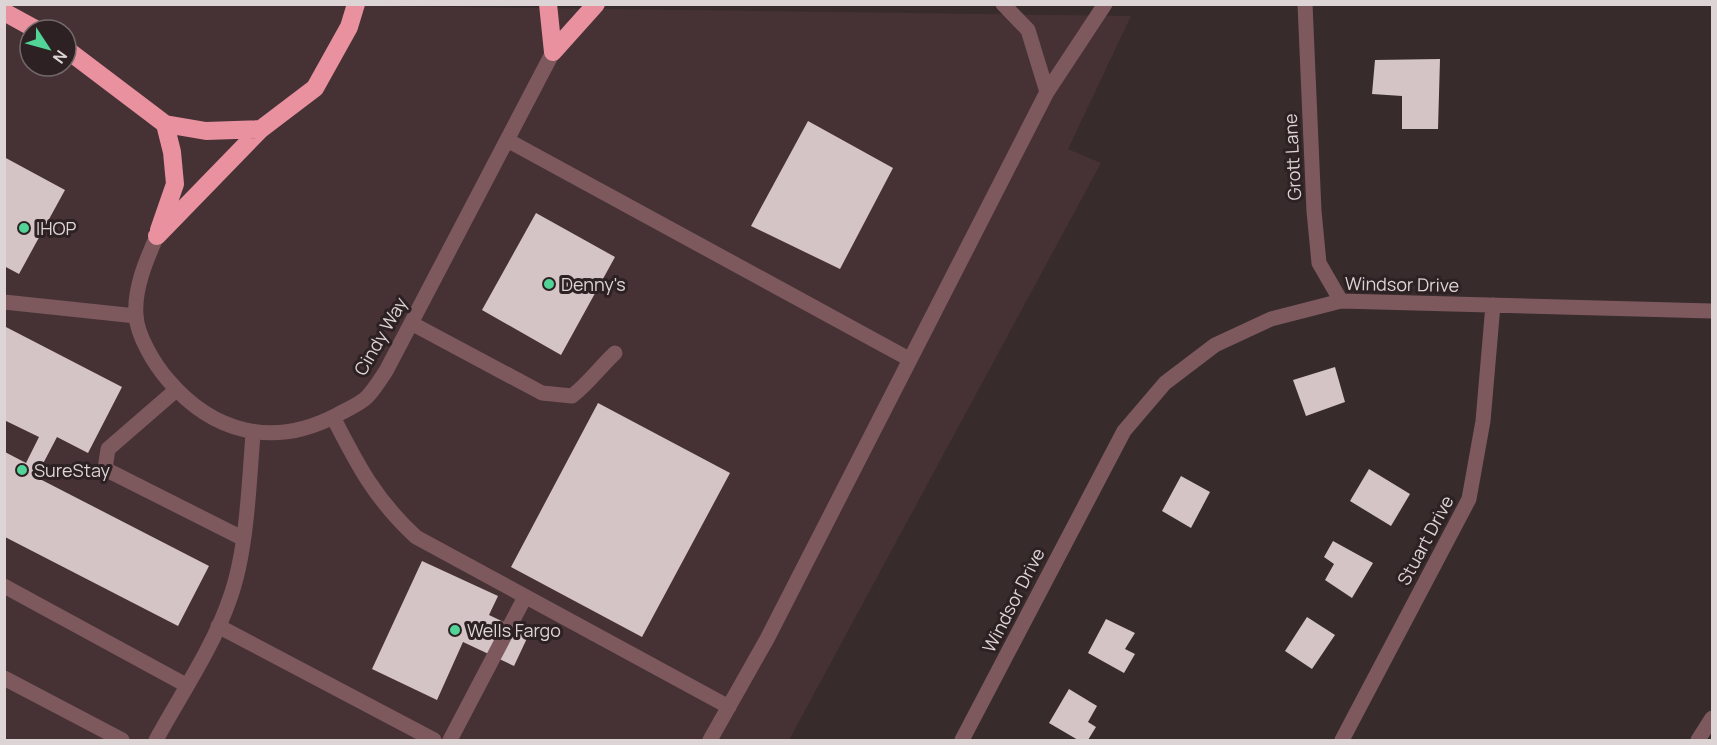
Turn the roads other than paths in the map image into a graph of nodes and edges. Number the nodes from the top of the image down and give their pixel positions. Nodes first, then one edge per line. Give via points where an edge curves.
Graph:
1 (356, 4) edge
2 (548, 4) edge
3 (596, 4) edge
4 (1003, 4) edge
5 (1105, 4) edge
6 (1305, 4) edge
7 (4, 12) edge
8 (18, 20) edge
9 (553, 52) junction
10 (78, 58) edge
11 (1047, 92) junction
12 (165, 124) junction
13 (261, 129) junction
14 (509, 141) junction
15 (156, 236) junction
16 (1341, 301) junction
17 (4, 302) edge
18 (1493, 305) junction
19 (1713, 310) edge
20 (136, 316) junction
21 (411, 323) junction
22 (615, 353) dead end
23 (909, 359) junction
24 (176, 390) junction
25 (333, 417) junction
26 (253, 434) junction
27 (242, 538) junction
28 (4, 585) edge
29 (525, 597) junction
30 (218, 626) junction
31 (4, 678) edge
32 (186, 685) junction
33 (729, 707) junction
34 (1713, 718) edge
35 (122, 741) edge
36 (156, 741) edge
37 (434, 741) edge
38 (450, 741) edge
39 (710, 741) edge
40 (962, 741) edge
41 (1342, 741) edge
42 (1698, 741) edge

1 - 13 highway via 350,27 315,88
2 - 9 highway
3 - 9 highway
4 - 11 street via 1028,30
5 - 11 street
6 - 16 street, Grott Lane via 1319,263
7 - 8 highway
9 - 14 street, Cindy Way
10 - 12 highway
11 - 23 street
12 - 13 highway via 206,131
12 - 15 highway via 175,184
13 - 15 highway
14 - 21 street, Cindy Way
14 - 23 street
15 - 20 street, Cindy Way via 145,260
16 - 18 street, Windsor Drive
16 - 40 street, Windsor Drive via 1242,330 1189,363 1143,406 1111,452
17 - 20 street
18 - 19 street, Windsor Drive
18 - 41 street, Stuart Drive via 1483,421 1469,499
20 - 24 street, Cindy Way via 149,352
21 - 22 street via 543,393 572,396
21 - 25 street, Cindy Way via 386,371 366,398
23 - 33 street
24 - 26 street, Cindy Way via 193,406 222,423
24 - 27 street via 108,449 105,469
25 - 26 street, Cindy Way via 320,423
25 - 29 street via 363,475 387,510 416,537
26 - 27 street
27 - 30 street via 231,596
28 - 32 street
29 - 33 street
29 - 38 street
30 - 32 street
30 - 37 street
31 - 35 street
32 - 36 street
33 - 39 street
34 - 42 street

